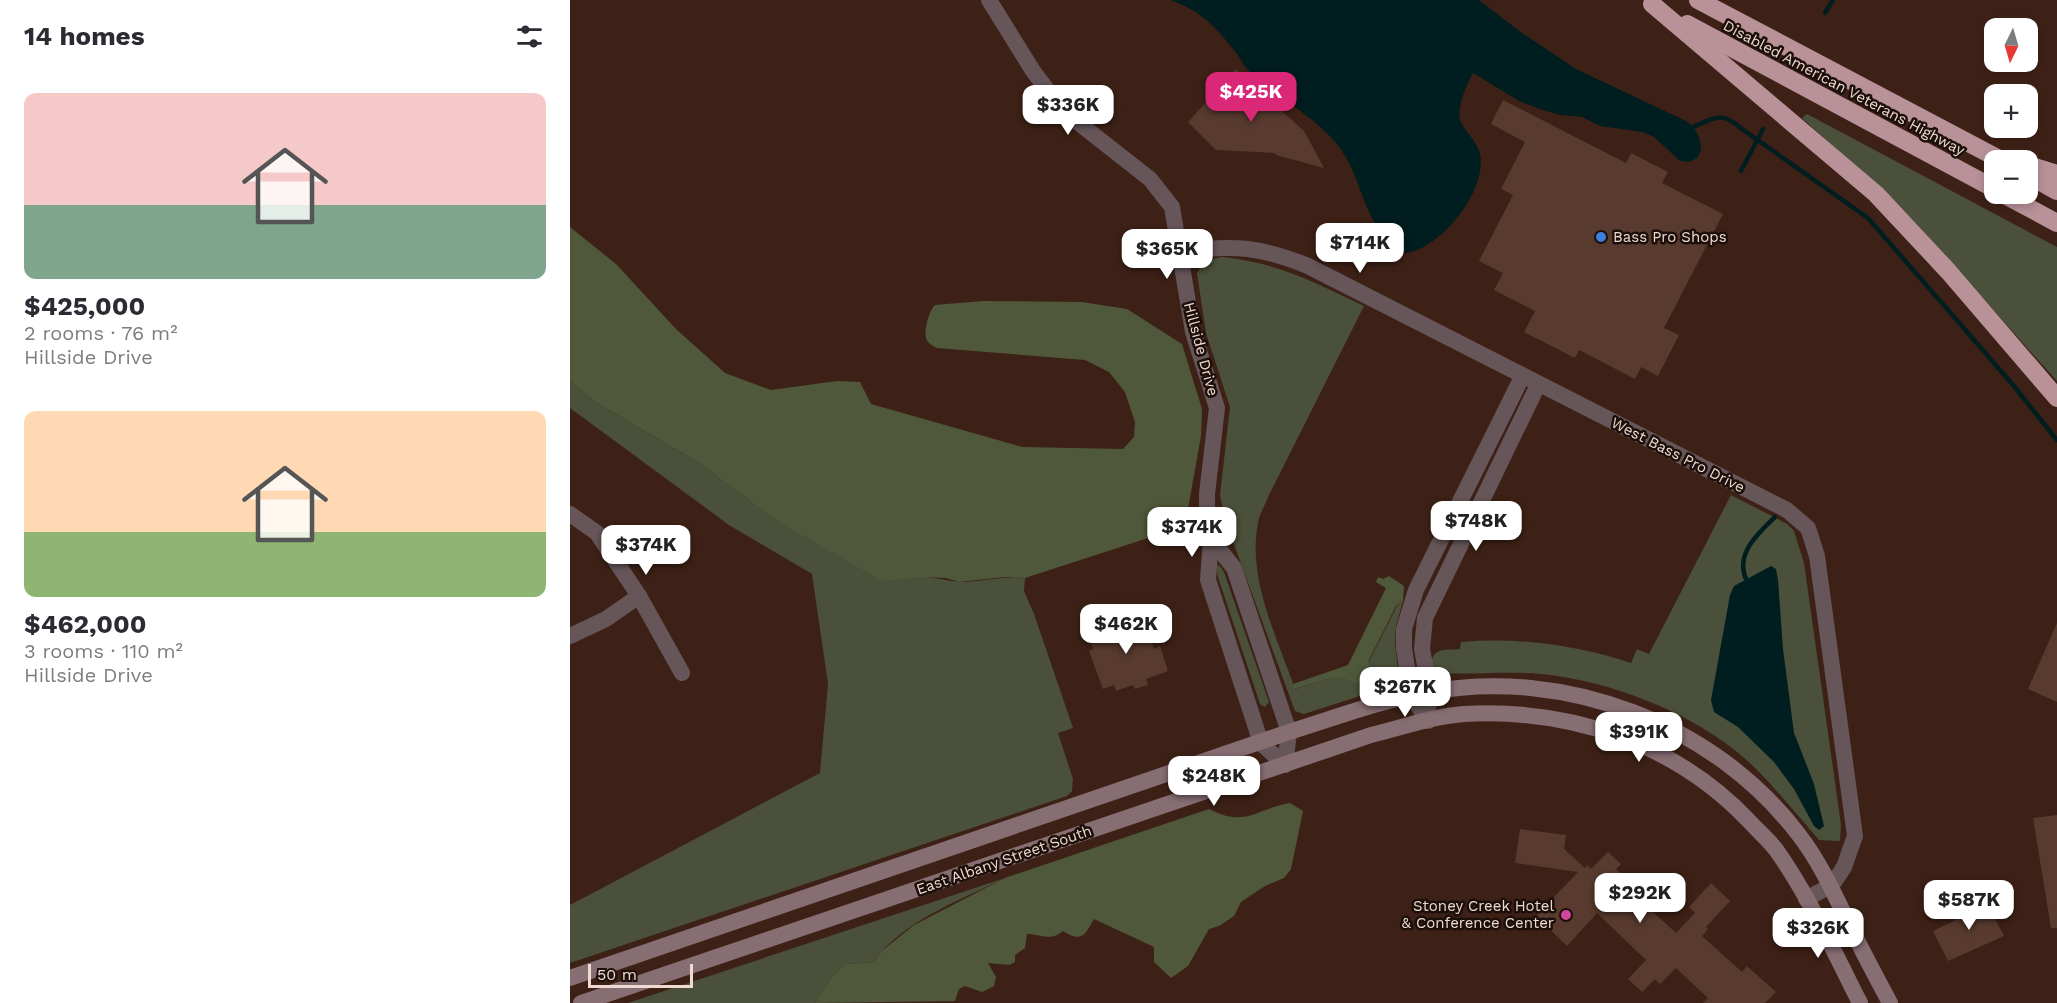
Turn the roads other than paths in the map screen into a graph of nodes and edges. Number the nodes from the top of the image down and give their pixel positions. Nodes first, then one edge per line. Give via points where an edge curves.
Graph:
1 (989, 0) edge
2 (1698, 0) edge
3 (1648, 2) edge
4 (1977, 148) junction
5 (1984, 150) edge
6 (1984, 152) edge
7 (2038, 168) edge
8 (2057, 174) edge
9 (2038, 180) edge
10 (1984, 183) edge
11 (2057, 190) edge
12 (2021, 204) edge
13 (2057, 223) edge
14 (1181, 251) junction
15 (1522, 377) junction
16 (1538, 385) junction
17 (2057, 398) edge
18 (570, 514) edge
19 (1211, 539) junction
20 (639, 596) junction
21 (570, 636) edge
22 (682, 673) dead end
23 (1430, 692) junction
24 (1411, 695) junction
25 (1428, 721) junction
26 (1289, 732) junction
27 (1261, 743) junction
28 (1285, 765) junction
29 (1832, 885) junction
30 (1806, 899) junction
31 (570, 978) edge
32 (581, 1003) edge
33 (1860, 1003) edge
34 (1890, 1003) edge

1 - 14 street, Hillside Drive via 1055,100 1104,144 1136,166 1162,193 1172,207
2 - 4 highway, Disabled American Veterans Highway
3 - 10 highway, Disabled American Veterans Highway
3 - 17 highway via 1876,194
4 - 5 highway
4 - 6 highway, Disabled American Veterans Highway
7 - 8 highway
9 - 11 highway
12 - 13 highway
14 - 15 street, West Bass Pro Drive via 1223,246 1279,254
14 - 19 street, Hillside Drive via 1193,332 1217,408 1207,494
15 - 16 street, West Bass Pro Drive
15 - 24 street via 1416,590 1404,629
16 - 23 street via 1425,618 1422,649
16 - 29 street, West Bass Pro Drive via 1786,510 1808,528 1817,556 1855,836 1844,867
18 - 20 street via 597,533
19 - 26 street via 1234,568
19 - 27 street, Hillside Drive via 1208,580
20 - 21 street via 606,619
20 - 22 street
23 - 24 main road, East Albany Street South
23 - 25 street
23 - 29 main road, East Albany Street South via 1517,686 1587,696 1654,720 1704,746 1755,786 1799,835
24 - 25 street
24 - 26 main road, East Albany Street South
25 - 28 main road, East Albany Street South via 1371,735
25 - 30 main road, East Albany Street South via 1462,714 1524,713 1581,724 1629,739 1683,766 1728,800 1776,850
26 - 27 main road, East Albany Street South
26 - 28 street
27 - 28 street
27 - 31 main road, East Albany Street South
28 - 32 main road, East Albany Street South
29 - 30 street
29 - 34 main road, East Albany Street South
30 - 33 main road, East Albany Street South

